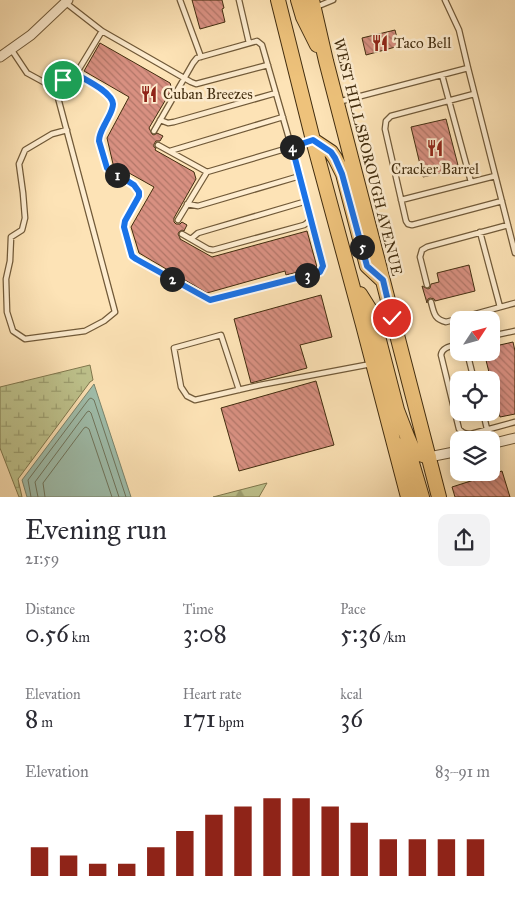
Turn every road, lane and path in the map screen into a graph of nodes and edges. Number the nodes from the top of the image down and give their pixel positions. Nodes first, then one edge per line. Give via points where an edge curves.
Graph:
1 (180, 0) edge
2 (241, 0) edge
3 (278, 0) edge
4 (298, 0) edge
5 (333, 0) edge
6 (446, 0) edge
7 (67, 1) edge
8 (313, 4) edge
9 (102, 30) junction
10 (249, 43) junction
11 (11, 49) junction
12 (0, 57) edge
13 (201, 57) junction
14 (326, 61) junction
15 (268, 65) junction
16 (468, 68) junction
17 (76, 74) junction
18 (442, 75) junction
19 (184, 78) junction
20 (49, 85) junction
21 (276, 93) junction
22 (474, 94) junction
23 (449, 100) junction
24 (337, 102) junction
25 (283, 117) junction
26 (160, 120) junction
27 (67, 130) junction
28 (154, 131) dead end
29 (313, 140) junction
30 (158, 145) dead end
31 (292, 147) junction
32 (170, 151) junction
33 (207, 172) junction
34 (300, 176) junction
35 (495, 176) junction
36 (471, 182) junction
37 (401, 200) junction
38 (306, 201) junction
39 (502, 201) junction
40 (188, 204) junction
41 (311, 218) junction
42 (178, 220) dead end
43 (508, 225) junction
44 (480, 232) junction
45 (182, 234) dead end
46 (191, 240) junction
47 (515, 253) edge
48 (383, 280) junction
49 (352, 281) junction
50 (427, 285) dead end
51 (432, 302) dead end
52 (515, 303) edge
53 (500, 307) junction
54 (515, 331) edge
55 (500, 334) edge
56 (450, 347) edge
57 (373, 364) junction
58 (238, 390) junction
59 (485, 421) edge
60 (515, 422) edge
61 (487, 430) junction
62 (515, 438) edge
63 (393, 441) junction
64 (500, 442) edge
65 (450, 453) edge
66 (429, 457) junction
67 (408, 497) edge
68 (422, 497) edge
69 (439, 497) edge

1 - 13 lane
2 - 10 lane
3 - 29 main road
4 - 14 main road via 303,17
5 - 8 lane
6 - 16 lane via 459,30
7 - 9 lane
7 - 11 street
8 - 14 main road, WEST HILLSBOROUGH AVENUE
9 - 17 lane
9 - 19 lane
10 - 13 lane
10 - 15 lane via 260,42
11 - 12 street
11 - 20 lane via 27,73
13 - 19 lane via 193,62
14 - 24 main road, WEST HILLSBOROUGH AVENUE
15 - 19 lane via 196,84
15 - 21 lane
16 - 18 lane
16 - 22 lane
17 - 20 lane
17 - 41 lane via 100,88 113,101 99,141 107,168 134,185 139,192 124,227 132,256 136,259 210,300 320,272 323,266
18 - 23 lane
18 - 24 lane
19 - 26 lane
20 - 27 lane via 57,94
21 - 25 lane
21 - 26 lane via 174,122
22 - 23 lane
22 - 35 lane
23 - 36 lane
23 - 37 lane via 386,120 385,129
24 - 48 main road, WEST HILLSBOROUGH AVENUE
25 - 31 lane
25 - 32 lane
26 - 28 lane
27 - 27 lane via 116,312 85,331 25,338 13,331 7,312 6,280 11,237 22,230 26,218 19,164 26,150 52,134
29 - 31 lane
29 - 48 main road via 335,158 367,266
29 - 49 main road
30 - 32 lane
31 - 33 lane
31 - 34 lane
32 - 33 lane
33 - 40 lane
34 - 38 lane
34 - 40 lane via 198,206
35 - 36 lane
35 - 39 lane
36 - 37 lane
37 - 39 lane via 406,221 412,225
38 - 41 lane
38 - 46 lane via 198,232
39 - 43 lane
40 - 42 lane
41 - 46 lane via 304,225 213,250
43 - 44 lane
43 - 47 lane
44 - 50 lane via 422,250 420,257
44 - 53 lane
45 - 46 lane
48 - 66 main road, WEST HILLSBOROUGH AVENUE
49 - 57 main road
49 - 66 main road via 372,314 397,410 413,450
51 - 53 lane via 435,316 446,322
52 - 53 lane
54 - 55 lane
56 - 61 lane via 441,355 459,429 466,434
57 - 58 lane
57 - 63 main road
58 - 58 lane via 195,400 187,396 181,386 174,348 221,335
59 - 61 lane
60 - 61 lane
62 - 64 street
63 - 67 main road
63 - 68 main road via 412,463
65 - 66 street
66 - 69 main road, WEST HILLSBOROUGH AVENUE

